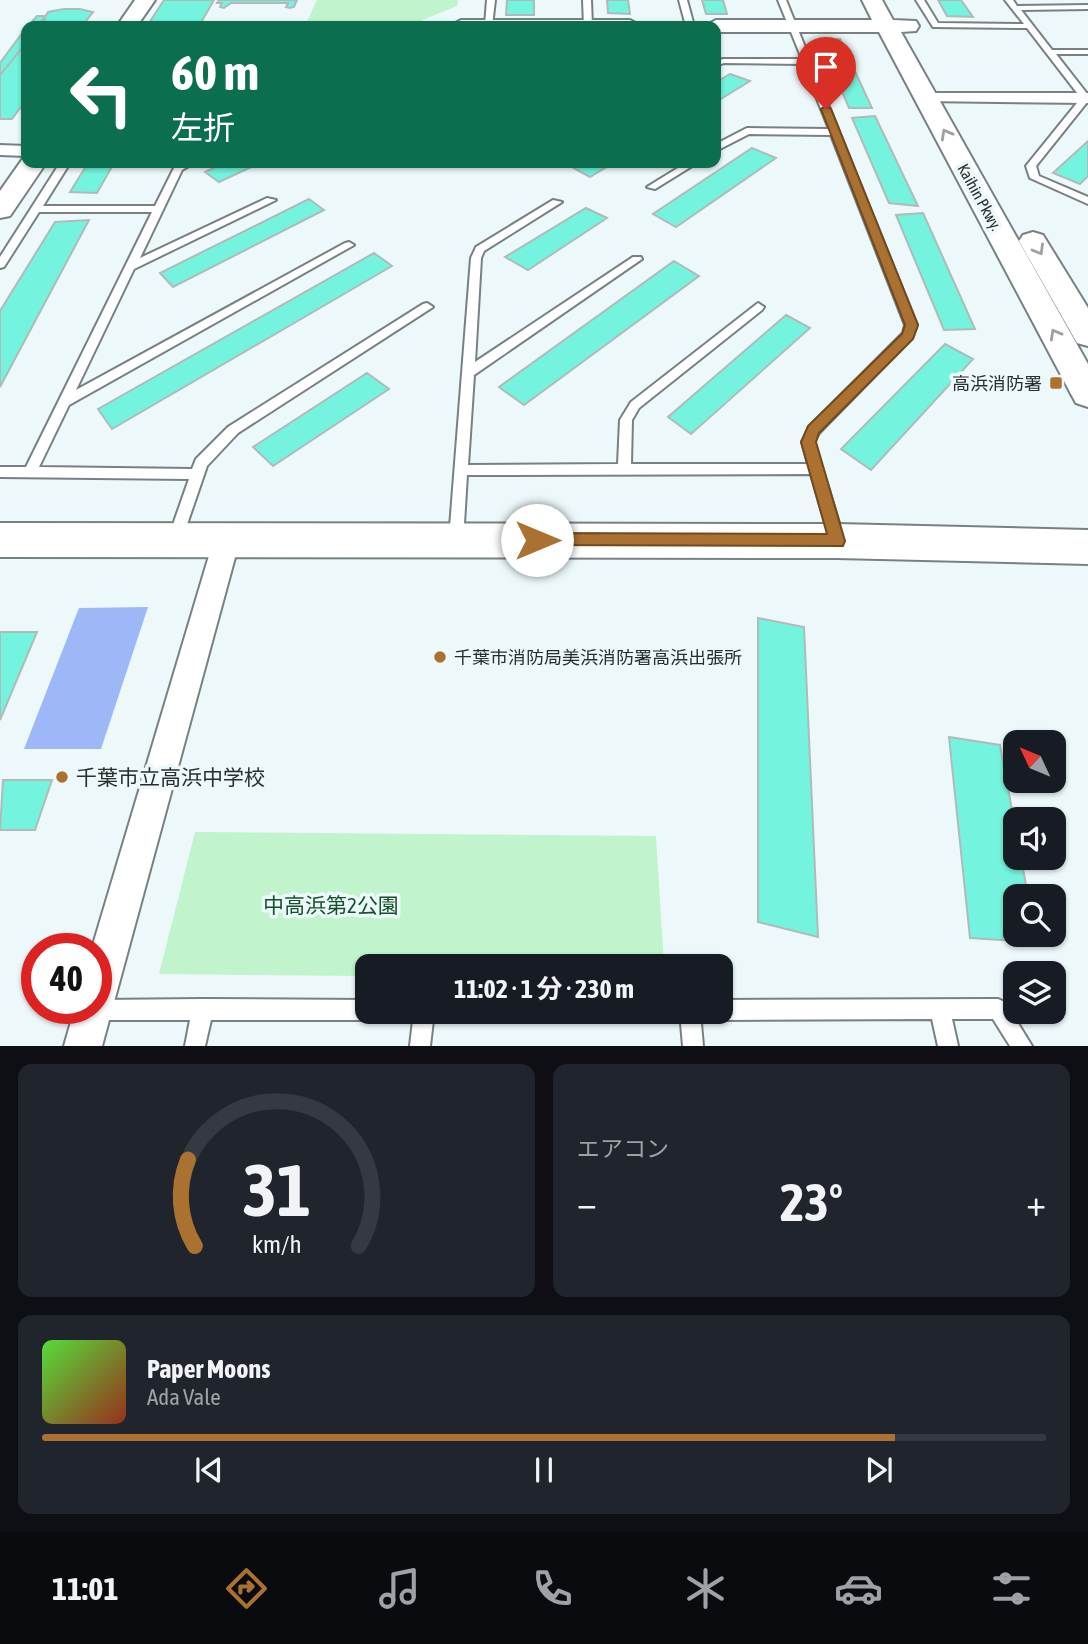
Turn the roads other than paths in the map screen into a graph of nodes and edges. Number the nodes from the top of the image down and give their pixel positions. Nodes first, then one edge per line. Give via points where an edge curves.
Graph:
1 (145, 0) edge
2 (491, 0) edge
3 (587, 0) edge
4 (683, 0) edge
5 (782, 0) edge
6 (872, 0) edge
7 (920, 0) edge
8 (1010, 0) edge
9 (1088, 7) edge
10 (1016, 8) junction
11 (896, 17) edge
12 (130, 21) edge
13 (489, 21) edge
14 (588, 21) edge
15 (689, 21) edge
16 (721, 26) edge
17 (792, 26) junction
18 (1030, 26) junction
19 (1051, 52) junction
20 (1088, 52) edge
21 (721, 62) edge
22 (806, 62) junction
23 (938, 98) junction
24 (1087, 98) edge
25 (835, 132) junction
26 (721, 145) edge
27 (0, 150) edge
28 (21, 150) edge
29 (29, 168) edge
30 (62, 168) edge
31 (178, 168) edge
32 (684, 168) edge
33 (652, 187) dead end
34 (271, 200) dead end
35 (1088, 201) edge
36 (557, 202) dead end
37 (36, 209) junction
38 (157, 209) junction
39 (0, 210) edge
40 (348, 245) dead end
41 (637, 259) dead end
42 (0, 265) edge
43 (129, 267) junction
44 (427, 307) dead end
45 (758, 307) dead end
46 (1088, 335) edge
47 (469, 372) junction
48 (1088, 394) edge
49 (64, 402) junction
50 (815, 469) junction
51 (462, 470) junction
52 (624, 470) junction
53 (0, 472) edge
54 (30, 472) junction
55 (195, 474) junction
56 (175, 539) junction
57 (227, 539) junction
58 (0, 540) edge
59 (456, 540) junction
60 (837, 541) junction
61 (1088, 547) edge
62 (112, 946) edge
63 (112, 1006) edge
64 (203, 1009) junction
65 (940, 1009) junction
66 (355, 1010) edge
67 (733, 1010) edge
68 (89, 1024) edge
69 (423, 1024) edge
70 (691, 1024) edge
71 (83, 1045) edge
72 (195, 1045) edge
73 (420, 1045) edge
74 (693, 1045) edge
75 (948, 1045) edge
76 (1022, 1045) edge

1 - 12 street
2 - 13 lane
3 - 14 lane
4 - 15 lane
5 - 17 lane
6 - 11 street, Kaihin Pkwy.
7 - 18 lane via 936,25
8 - 10 lane
9 - 10 lane
10 - 18 lane
11 - 17 street
11 - 23 street, Kaihin Pkwy.
16 - 17 street
17 - 22 lane
18 - 19 lane
19 - 20 lane
19 - 24 lane
21 - 22 lane
22 - 25 lane
23 - 24 street
23 -> 46 street, Kaihin Pkwy.
48 -> 23 street, Kaihin Pkwy.
24 - 35 lane via 1031,166 1035,178
25 - 26 lane via 747,131
25 - 50 lane via 911,325 908,335 814,430 808,442
27 - 28 street
29 - 39 street
30 - 37 lane
31 - 38 lane
32 - 33 lane
34 - 43 lane
36 - 47 lane via 480,249
37 - 38 lane
37 - 42 lane
38 - 43 lane
40 - 49 lane
41 - 47 lane
43 - 49 lane
44 - 55 lane via 233,430
45 - 52 lane via 635,405 626,420
47 - 51 lane
49 - 54 lane
50 - 52 lane
50 - 60 lane
51 - 52 lane
51 - 59 lane
53 - 54 lane
54 - 55 lane
55 - 56 lane
56 - 57 street
56 - 58 street
57 - 59 street
57 - 62 street
59 - 60 street
60 - 61 street
63 - 64 lane
64 - 66 lane
64 - 72 lane
65 - 67 lane
65 - 75 lane
65 - 76 lane via 998,1009
68 - 71 street
69 - 73 lane
70 - 74 lane

